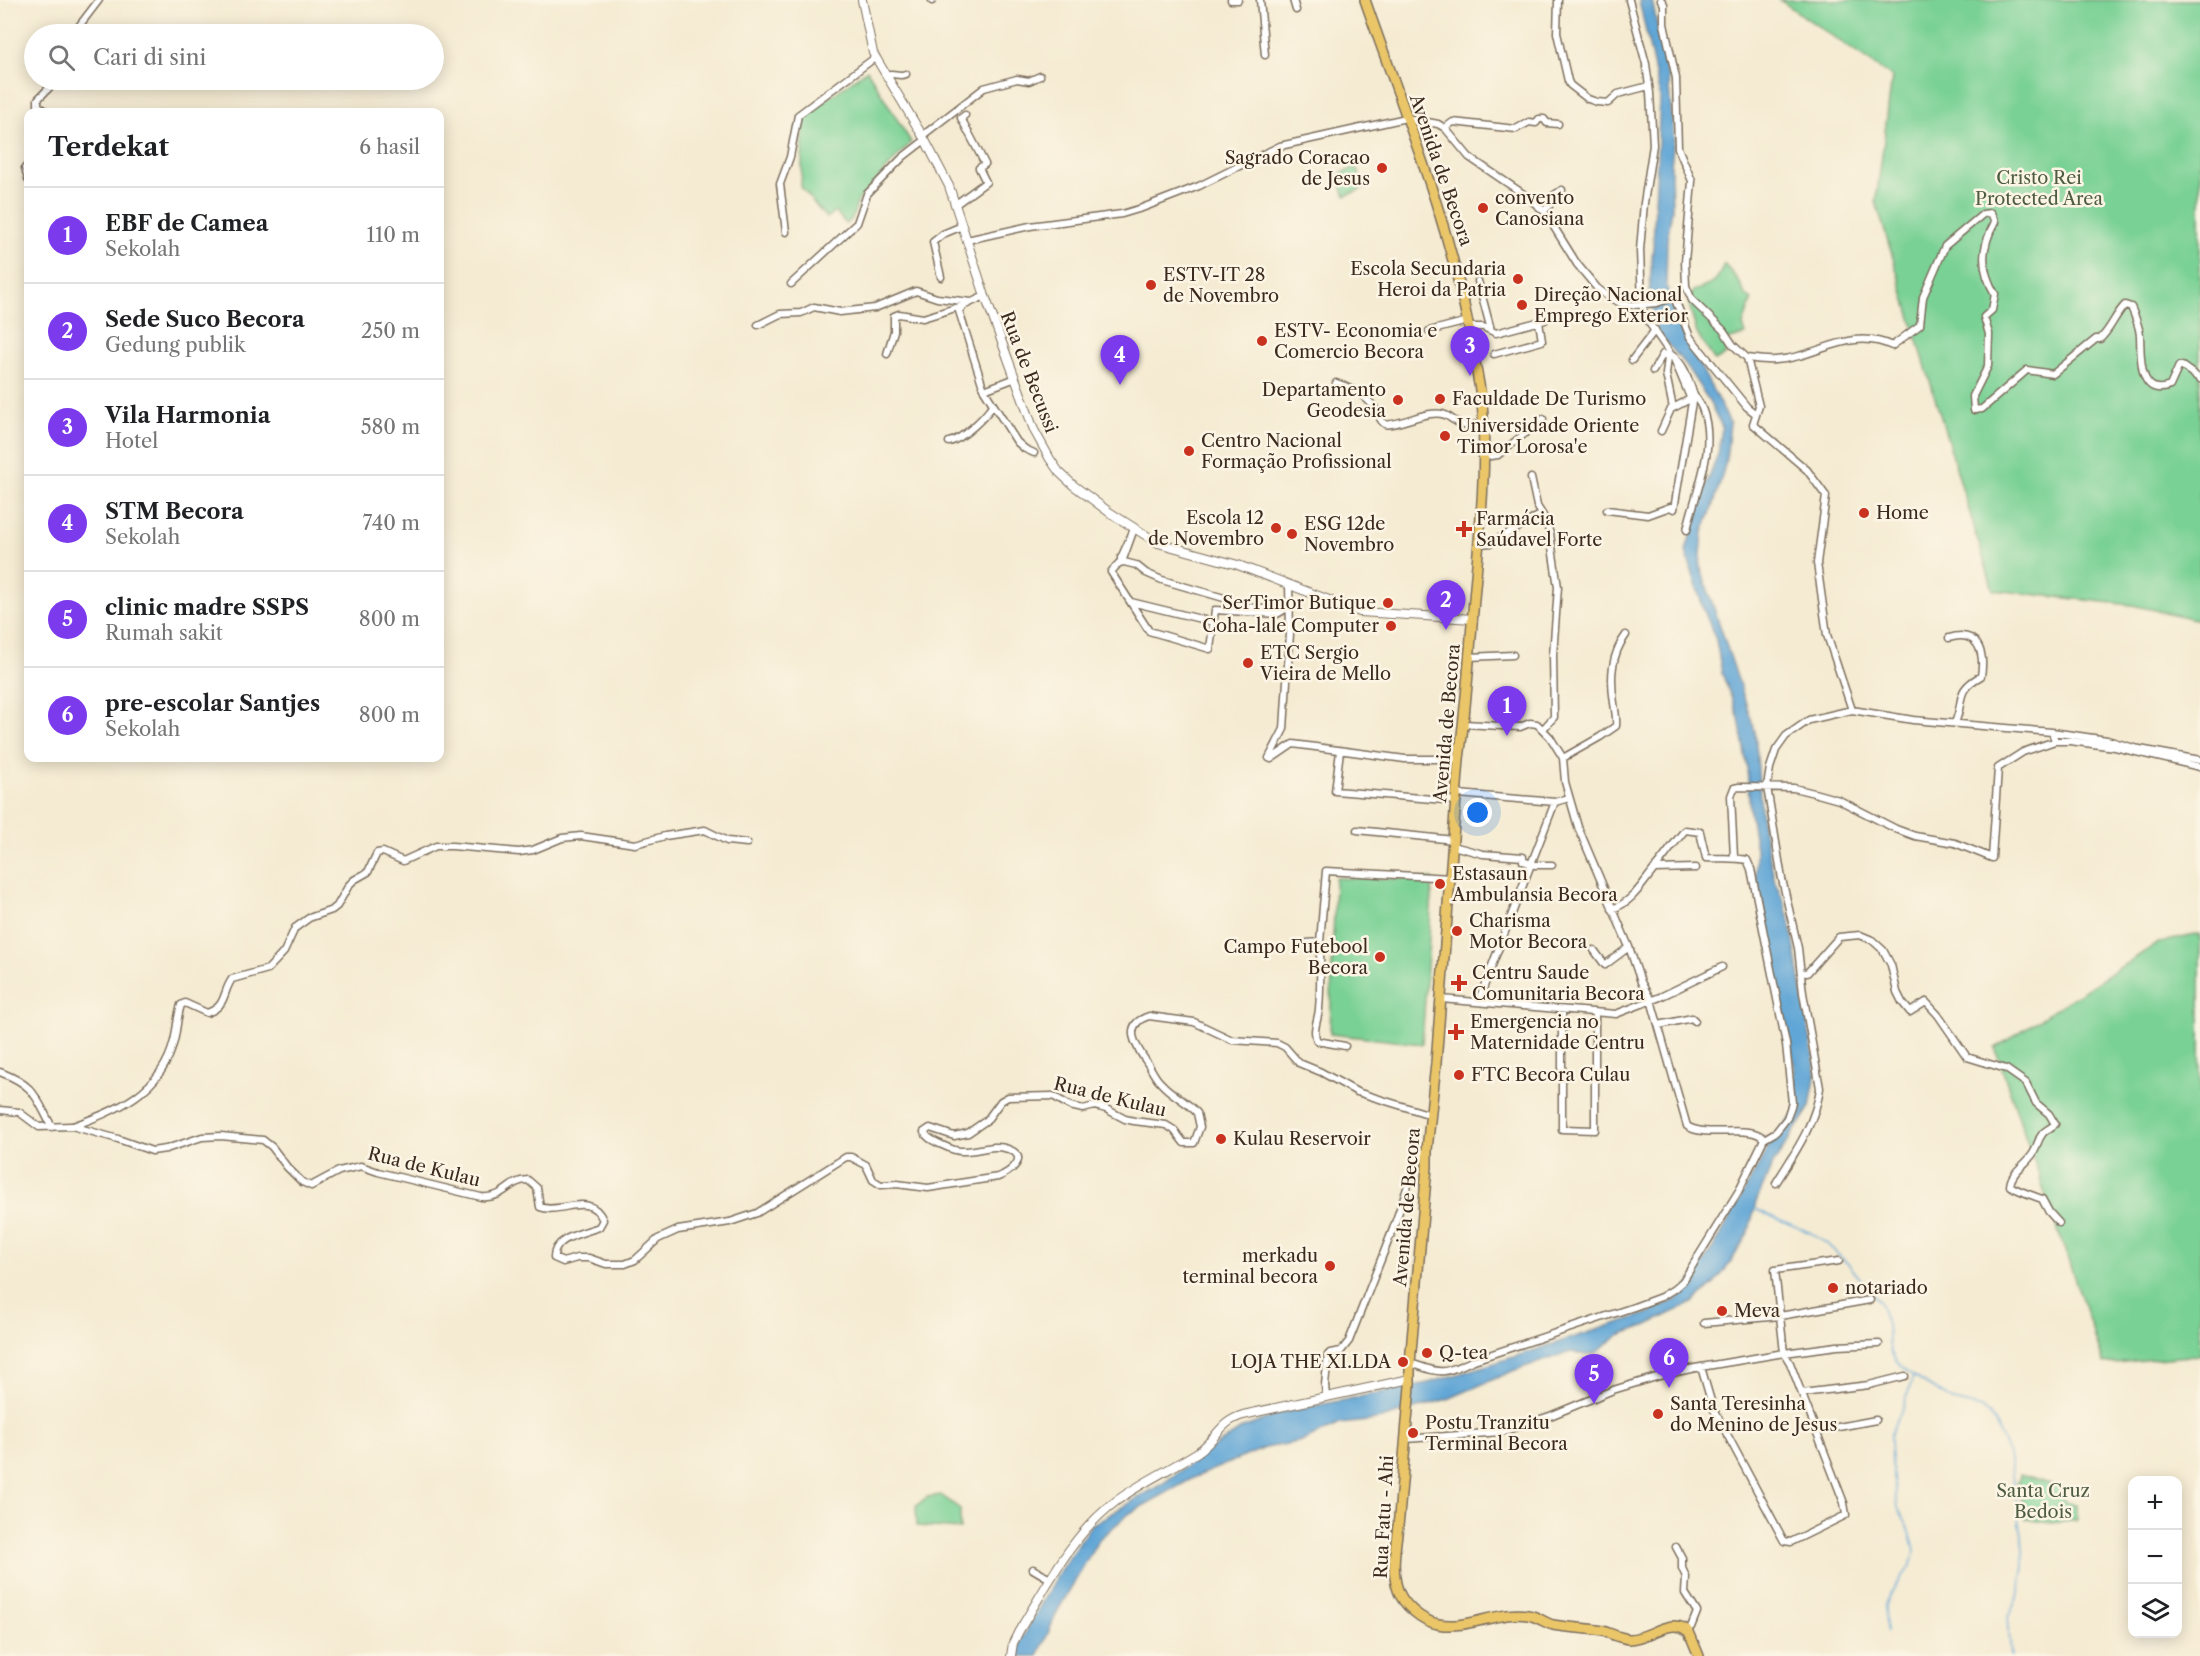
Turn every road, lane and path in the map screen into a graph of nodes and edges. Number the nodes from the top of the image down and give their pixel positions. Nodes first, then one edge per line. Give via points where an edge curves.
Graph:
1 (99, 0) edge
2 (862, 0) edge
3 (1231, 0) edge
4 (1238, 0) edge
5 (1260, 0) edge
6 (1293, 0) edge
7 (1365, 0) edge
8 (1558, 0) edge
9 (1629, 0) edge
10 (1661, 0) edge
11 (1296, 10) dead end
12 (81, 24) edge
13 (1265, 55) dead end
14 (876, 57) junction
15 (906, 74) dead end
16 (886, 75) junction
17 (1040, 76) dead end
18 (1649, 86) junction
19 (47, 90) edge
20 (42, 108) edge
21 (965, 115) dead end
22 (1406, 118) junction
23 (1558, 124) dead end
24 (1445, 128) junction
25 (924, 138) junction
26 (1562, 190) dead end
27 (956, 204) junction
28 (1544, 211) junction
29 (962, 226) junction
30 (786, 232) dead end
31 (967, 240) junction
32 (941, 277) dead end
33 (1478, 281) dead end
34 (791, 284) dead end
35 (985, 296) junction
36 (971, 302) junction
37 (1642, 304) junction
38 (963, 306) junction
39 (1469, 324) junction
40 (758, 325) dead end
41 (1491, 330) junction
42 (1655, 330) junction
43 (1429, 331) dead end
44 (887, 354) dead end
45 (1494, 354) dead end
46 (1747, 358) junction
47 (1632, 360) dead end
48 (1653, 371) dead end
49 (1016, 378) junction
50 (2200, 379) edge
51 (1336, 383) dead end
52 (984, 390) junction
53 (1693, 397) junction
54 (993, 405) junction
55 (1673, 408) junction
56 (1756, 414) junction
57 (1543, 419) dead end
58 (1483, 424) junction
59 (1661, 431) dead end
60 (949, 442) dead end
61 (1034, 453) dead end
62 (1482, 458) junction
63 (1531, 478) dead end
64 (1607, 510) dead end
65 (1542, 514) junction
66 (1687, 530) dead end
67 (1479, 544) junction
68 (1289, 584) junction
69 (1131, 602) junction
70 (1291, 606) junction
71 (1473, 619) junction
72 (1214, 622) junction
73 (1626, 635) dead end
74 (1949, 638) dead end
75 (1513, 655) dead end
76 (1469, 657) junction
77 (1852, 710) junction
78 (1955, 723) junction
79 (1464, 724) junction
80 (1543, 729) junction
81 (2052, 732) junction
82 (2055, 741) junction
83 (1340, 751) junction
84 (1563, 758) junction
85 (1459, 759) junction
86 (2200, 760) edge
87 (2200, 767) edge
88 (1765, 787) junction
89 (1457, 798) junction
90 (1569, 798) junction
91 (1555, 802) junction
92 (1357, 830) dead end
93 (747, 843) dead end
94 (1454, 843) junction
95 (1734, 857) junction
96 (1531, 863) junction
97 (1552, 865) dead end
98 (1696, 868) dead end
99 (1654, 870) junction
100 (1451, 878) junction
101 (1612, 909) junction
102 (1320, 942) junction
103 (1307, 943) dead end
104 (1629, 947) junction
105 (1594, 950) dead end
106 (1722, 967) dead end
107 (1801, 972) junction
108 (1441, 999) junction
109 (1651, 1000) junction
110 (1478, 1002) junction
111 (1562, 1010) junction
112 (1595, 1013) junction
113 (1695, 1021) dead end
114 (1659, 1024) junction
115 (1345, 1046) dead end
116 (0, 1072) edge
117 (0, 1110) edge
118 (1431, 1115) junction
119 (72, 1126) junction
120 (52, 1128) junction
121 (1764, 1139) junction
122 (1427, 1150) junction
123 (1776, 1183) dead end
124 (2059, 1222) dead end
125 (1839, 1261) dead end
126 (1870, 1300) dead end
127 (1780, 1316) junction
128 (1704, 1323) dead end
129 (1880, 1344) dead end
130 (1784, 1353) junction
131 (1410, 1363) junction
132 (1701, 1367) junction
133 (1905, 1376) dead end
134 (1410, 1382) junction
135 (1802, 1393) junction
136 (1326, 1397) junction
137 (1876, 1420) dead end
138 (1817, 1431) junction
139 (1406, 1434) junction
140 (1676, 1547) dead end
141 (1033, 1569) dead end
142 (1050, 1579) junction
143 (1689, 1632) junction
144 (1011, 1656) edge
145 (1699, 1656) edge

1 - 12 street
2 - 14 street, Rua de Becussi
3 - 4 street
5 - 13 street
6 - 11 street
7 - 22 main road, Avenida de Becora
8 - 18 street via 1557,33 1570,85 1588,99 1608,103 1618,94
9 - 18 street
10 - 46 street via 1677,78 1678,148 1692,181 1686,286 1692,300
14 - 16 street, Rua de Becussi
14 - 30 street via 798,115 780,184
15 - 16 street
16 - 25 street, Rua de Becussi
17 - 25 street via 984,88
18 - 37 street via 1653,145 1640,250
19 - 20 street via 38,99
21 - 27 street via 961,118 985,164 979,168 986,183
22 - 24 street
22 - 31 street via 1280,146 1199,186 1122,214 1030,226
22 - 39 main road, Avenida de Becora via 1439,211
23 - 24 street via 1539,119 1516,129 1453,122
24 - 28 street via 1469,157
25 - 27 street, Rua de Becussi
25 - 34 street via 867,194 857,223
26 - 28 street via 1549,199
27 - 29 street, Rua de Becussi
28 - 37 street via 1597,288 1625,305
29 - 31 street, Rua de Becussi
29 - 32 street via 933,242
31 - 35 street, Rua de Becussi
33 - 41 street
35 - 36 street
35 - 49 street, Rua de Becussi
36 - 38 street
36 - 40 street via 916,291 875,308 840,312 814,307 801,313 780,314
37 - 42 street via 1645,318
37 - 56 street via 1674,297 1702,355
38 - 44 street via 923,318 894,316
38 - 52 street via 959,314
39 - 41 street
39 - 43 street
39 - 58 main road, Avenida de Becora
41 - 45 street via 1496,333 1542,321 1542,341
42 - 47 street
42 - 53 street via 1670,354 1683,364
46 - 50 street via 1775,360 1850,339 1877,339 1892,346 1920,326 1923,297 1945,246 1983,214 1991,213 1995,222 1987,236 1985,279 1995,294 1992,310 1984,317 1989,334 1988,366 1973,396 1974,410 1982,409 2026,370 2053,374 2061,370 2104,335 2125,305 2131,307 2138,323 2142,374 2150,383 2170,386 2179,366
46 - 56 street via 1759,406
48 - 55 street via 1663,354 1668,357 1666,374
49 - 52 street
49 - 68 street, Rua de Becussi via 1039,442 1073,485 1158,543 1230,562
51 - 58 street via 1365,398 1385,424 1430,413 1446,413 1463,425
52 - 54 street
53 - 55 street
53 - 64 street via 1674,509 1648,515
53 - 66 street via 1702,407 1707,427 1706,465
54 - 60 street via 963,436
54 - 61 street via 1020,446
55 - 59 street
56 - 77 street via 1754,424 1807,470 1826,496 1817,563 1827,635
57 - 62 street via 1498,455
58 - 62 main road, Avenida de Becora
62 - 67 main road, Avenida de Becora
63 - 65 street
65 - 67 street via 1491,543
65 - 80 street via 1550,534 1558,587 1554,717
67 - 71 main road, Avenida de Becora
68 - 70 street
68 - 71 street, Rua de Becussi via 1360,612
69 - 70 street via 1112,572 1122,562 1240,606
69 - 72 street
69 - 72 street via 1149,631 1210,649
70 - 72 street via 1277,614 1215,610
70 - 83 street via 1284,729 1269,756 1271,759 1293,744
71 - 76 main road, Avenida de Becora
73 - 84 street via 1613,660 1616,726
74 - 78 street via 1973,638 1980,651 1982,670 1981,676 1964,688
75 - 76 street
76 - 79 main road, Avenida de Becora
77 - 78 street
77 - 88 street via 1809,720 1786,736 1776,750
78 - 81 street
79 - 80 street via 1520,727 1530,723
79 - 85 main road, Avenida de Becora
80 - 84 street
81 - 82 street
81 - 86 street
82 - 87 street via 2115,747
82 - 88 street via 2022,753 1998,768 1992,858 1955,843 1896,829 1839,800 1794,788
83 - 85 street via 1406,759
83 - 89 street via 1335,791
84 - 90 street
85 - 89 main road, Avenida de Becora
88 - 95 street via 1734,788
88 - 107 street
89 - 91 street
89 - 94 main road, Avenida de Becora
90 - 91 street
90 - 101 street
91 - 96 street
92 - 94 street
93 - 119 street via 730,842 702,830 635,844 571,836 519,852 436,846 403,861 377,853 368,872 354,879 335,908 316,914 295,928 284,952 268,969 232,979 225,998 212,1011 207,1013 185,1002 181,1005 166,1060 144,1090 113,1111
94 - 96 street via 1484,854 1516,855
94 - 100 main road, Avenida de Becora
95 - 99 street via 1706,858 1700,832 1685,830
95 - 121 street via 1747,860 1751,869 1786,1044 1792,1103 1782,1125
96 - 97 street
96 - 110 street
98 - 99 street
99 - 101 street via 1640,890
100 - 102 street via 1326,871
100 - 108 main road, Avenida de Becora
101 - 104 street
102 - 103 street
102 - 115 street via 1315,1038
104 - 105 street via 1605,965
104 - 109 street
106 - 109 street
107 - 123 street via 1819,1102
107 - 124 street via 1807,973 1839,937 1860,935 1872,940 1892,965 1897,992 1910,1012 1926,1002 1967,1057 2006,1069 2026,1083 2036,1103 2055,1124 2036,1142 2035,1150 2010,1180 2010,1186 2042,1199
108 - 110 street
108 - 118 main road, Avenida de Becora
109 - 112 street via 1616,1014
109 - 114 street
110 - 111 street
111 - 112 street
111 - 112 street via 1562,1129 1595,1130
113 - 114 street via 1692,1018
114 - 121 street via 1687,1126 1718,1133 1753,1132
116 - 120 street via 27,1085
117 - 120 street, Rua de Kulau via 19,1112 39,1127
118 - 119 street, Rua de Kulau via 1357,1092 1299,1063 1277,1043 1232,1040 1194,1023 1149,1016 1133,1027 1134,1042 1160,1082 1197,1113 1200,1127 1194,1143 1184,1143 1166,1125 1125,1119 1106,1108 1083,1109 1053,1096 1008,1097 987,1120 968,1133 954,1136 930,1128 924,1132 933,1141 960,1151 996,1147 1011,1150 1016,1155 1016,1165 1006,1174 928,1188 881,1185 873,1180 866,1165 846,1157 757,1213 730,1222 678,1230 651,1244 631,1262 614,1265 589,1258 556,1260 553,1257 558,1245 599,1227 603,1220 598,1211 586,1205 540,1207 537,1188 528,1180 498,1196 481,1197 361,1166 339,1171 311,1186 302,1182 263,1140 202,1137 152,1151
118 - 122 main road, Avenida de Becora
119 - 120 street, Rua de Kulau
121 - 131 street via 1738,1192 1683,1281 1674,1289 1634,1307 1450,1371 1438,1373
122 - 131 main road, Avenida de Becora
122 - 136 street via 1417,1159 1349,1341 1341,1352 1328,1355
125 - 127 street via 1775,1270
126 - 127 street
127 - 128 street
127 - 130 street
129 - 130 street
130 - 132 street
130 - 135 street
131 - 134 main road, Avenida de Becora
132 - 138 street via 1713,1408 1786,1542 1846,1515
132 - 139 street via 1613,1390 1501,1432
133 - 135 street via 1869,1385
134 - 136 street
134 - 139 main road, Avenida de Becora
135 - 138 street
136 - 142 street via 1228,1421 1210,1443 1114,1502 1079,1537
137 - 138 street
139 - 143 main road, Rua Fatu - Ahi via 1395,1576 1401,1596 1419,1615 1431,1622 1448,1624 1530,1615 1552,1624 1630,1639 1671,1626
140 - 143 street via 1686,1577 1685,1593 1697,1612
141 - 142 street
142 - 144 street via 1019,1631
143 - 145 main road

